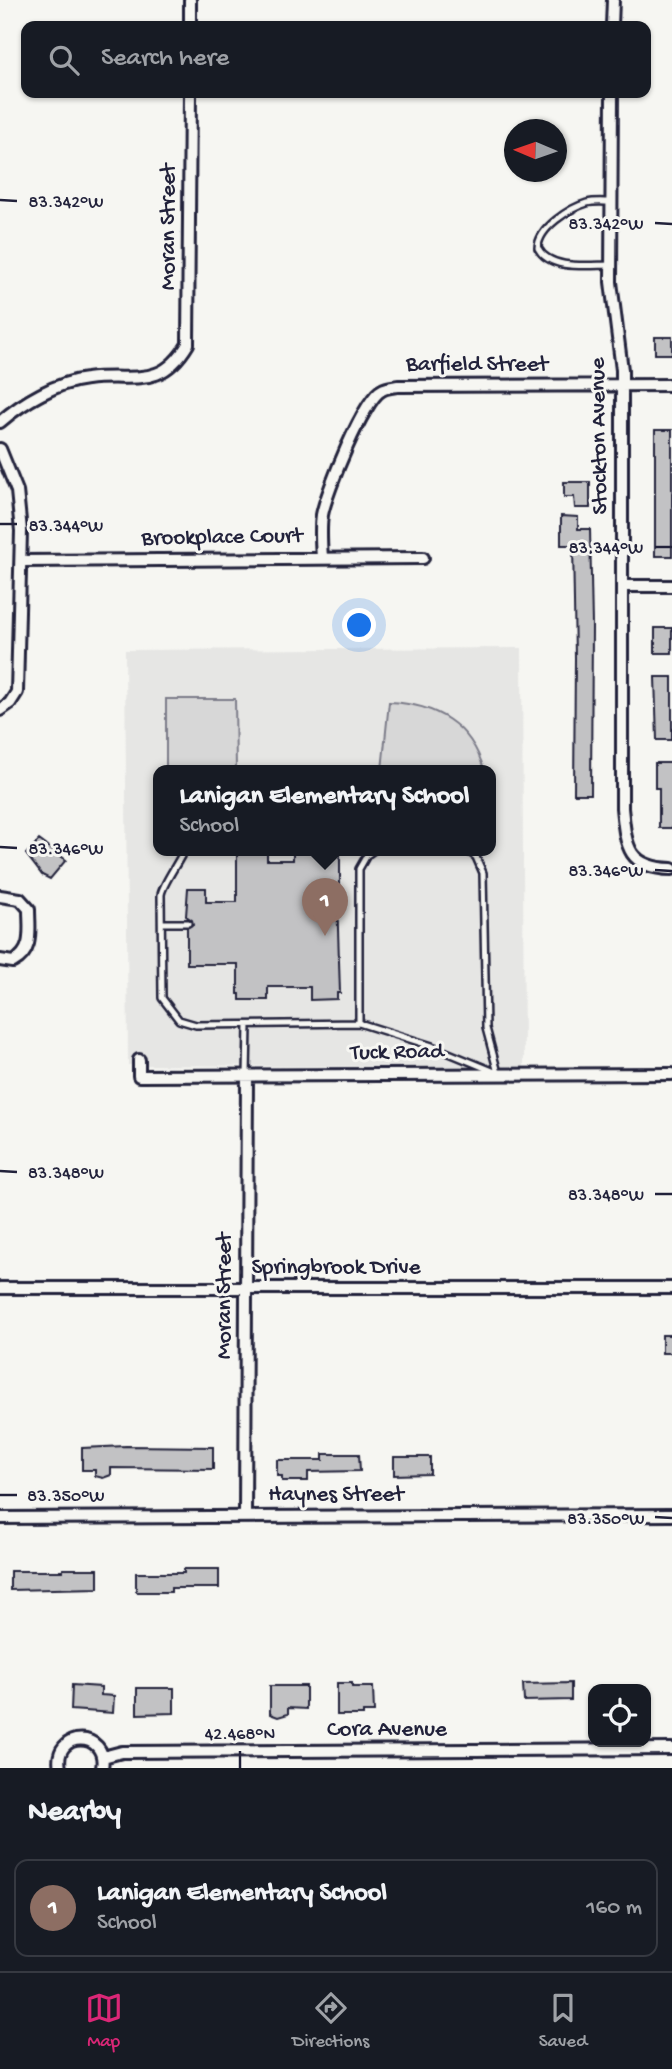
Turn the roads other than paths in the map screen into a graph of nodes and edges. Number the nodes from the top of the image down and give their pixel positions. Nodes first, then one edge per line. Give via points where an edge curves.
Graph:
1 (190, 0) edge
2 (613, 0) edge
3 (190, 21) edge
4 (612, 21) edge
5 (190, 98) edge
6 (612, 98) edge
7 (611, 202) junction
8 (611, 265) junction
9 (622, 385) junction
10 (672, 385) edge
11 (0, 422) edge
12 (0, 449) edge
13 (322, 558) junction
14 (424, 558) dead end
15 (22, 561) junction
16 (623, 586) junction
17 (672, 586) edge
18 (0, 710) edge
19 (181, 856) edge
20 (366, 856) edge
21 (475, 856) edge
22 (672, 869) edge
23 (0, 895) edge
24 (162, 923) junction
25 (188, 923) dead end
26 (0, 960) edge
27 (359, 1023) junction
28 (248, 1025) junction
29 (139, 1060) dead end
30 (498, 1073) junction
31 (672, 1073) edge
32 (247, 1076) junction
33 (0, 1288) edge
34 (672, 1288) edge
35 (246, 1289) junction
36 (672, 1515) edge
37 (245, 1516) junction
38 (0, 1518) edge
39 (672, 1749) edge
40 (102, 1762) edge
41 (60, 1768) edge

1 - 3 street
2 - 4 street
5 - 11 street, Moran Street via 188,344 167,370 143,377 87,379 59,387
6 - 7 street, Stockton Avenue
7 - 8 street, Stockton Avenue
7 - 8 lane via 573,209 538,241 541,253 559,263
8 - 9 street, Stockton Avenue
9 - 10 street, Barfield Street
9 - 13 street, Barfield Street via 398,386 381,390 358,423 325,503
9 - 16 street, Stockton Avenue
12 - 15 street via 17,491
13 - 14 street, Brookplace Court
13 - 15 street, Brookplace Court
15 - 18 street via 17,692
16 - 17 street
16 - 22 street, Stockton Avenue via 622,808 626,844 637,860 654,869
19 - 24 lane via 162,887
20 - 27 lane via 359,869
21 - 30 lane via 483,873 485,1028
23 - 26 street via 13,896 29,909 29,945 13,962
24 - 25 lane
24 - 28 lane via 162,998 169,1009 179,1020 196,1025
27 - 28 lane
27 - 30 lane
28 - 32 lane
29 - 32 street, Tuck Road via 139,1076
30 - 31 street, Tuck Road
30 - 32 street, Tuck Road
32 - 35 street, Moran Street
33 - 35 street, Springbrook Drive
34 - 35 street, Springbrook Drive
35 - 37 street, Moran Street
36 - 37 street, Haynes Street
37 - 38 street, Haynes Street
39 - 40 street, Cora Avenue via 122,1752
40 - 41 street, Cora Avenue via 100,1749 88,1740 73,1740 62,1749

